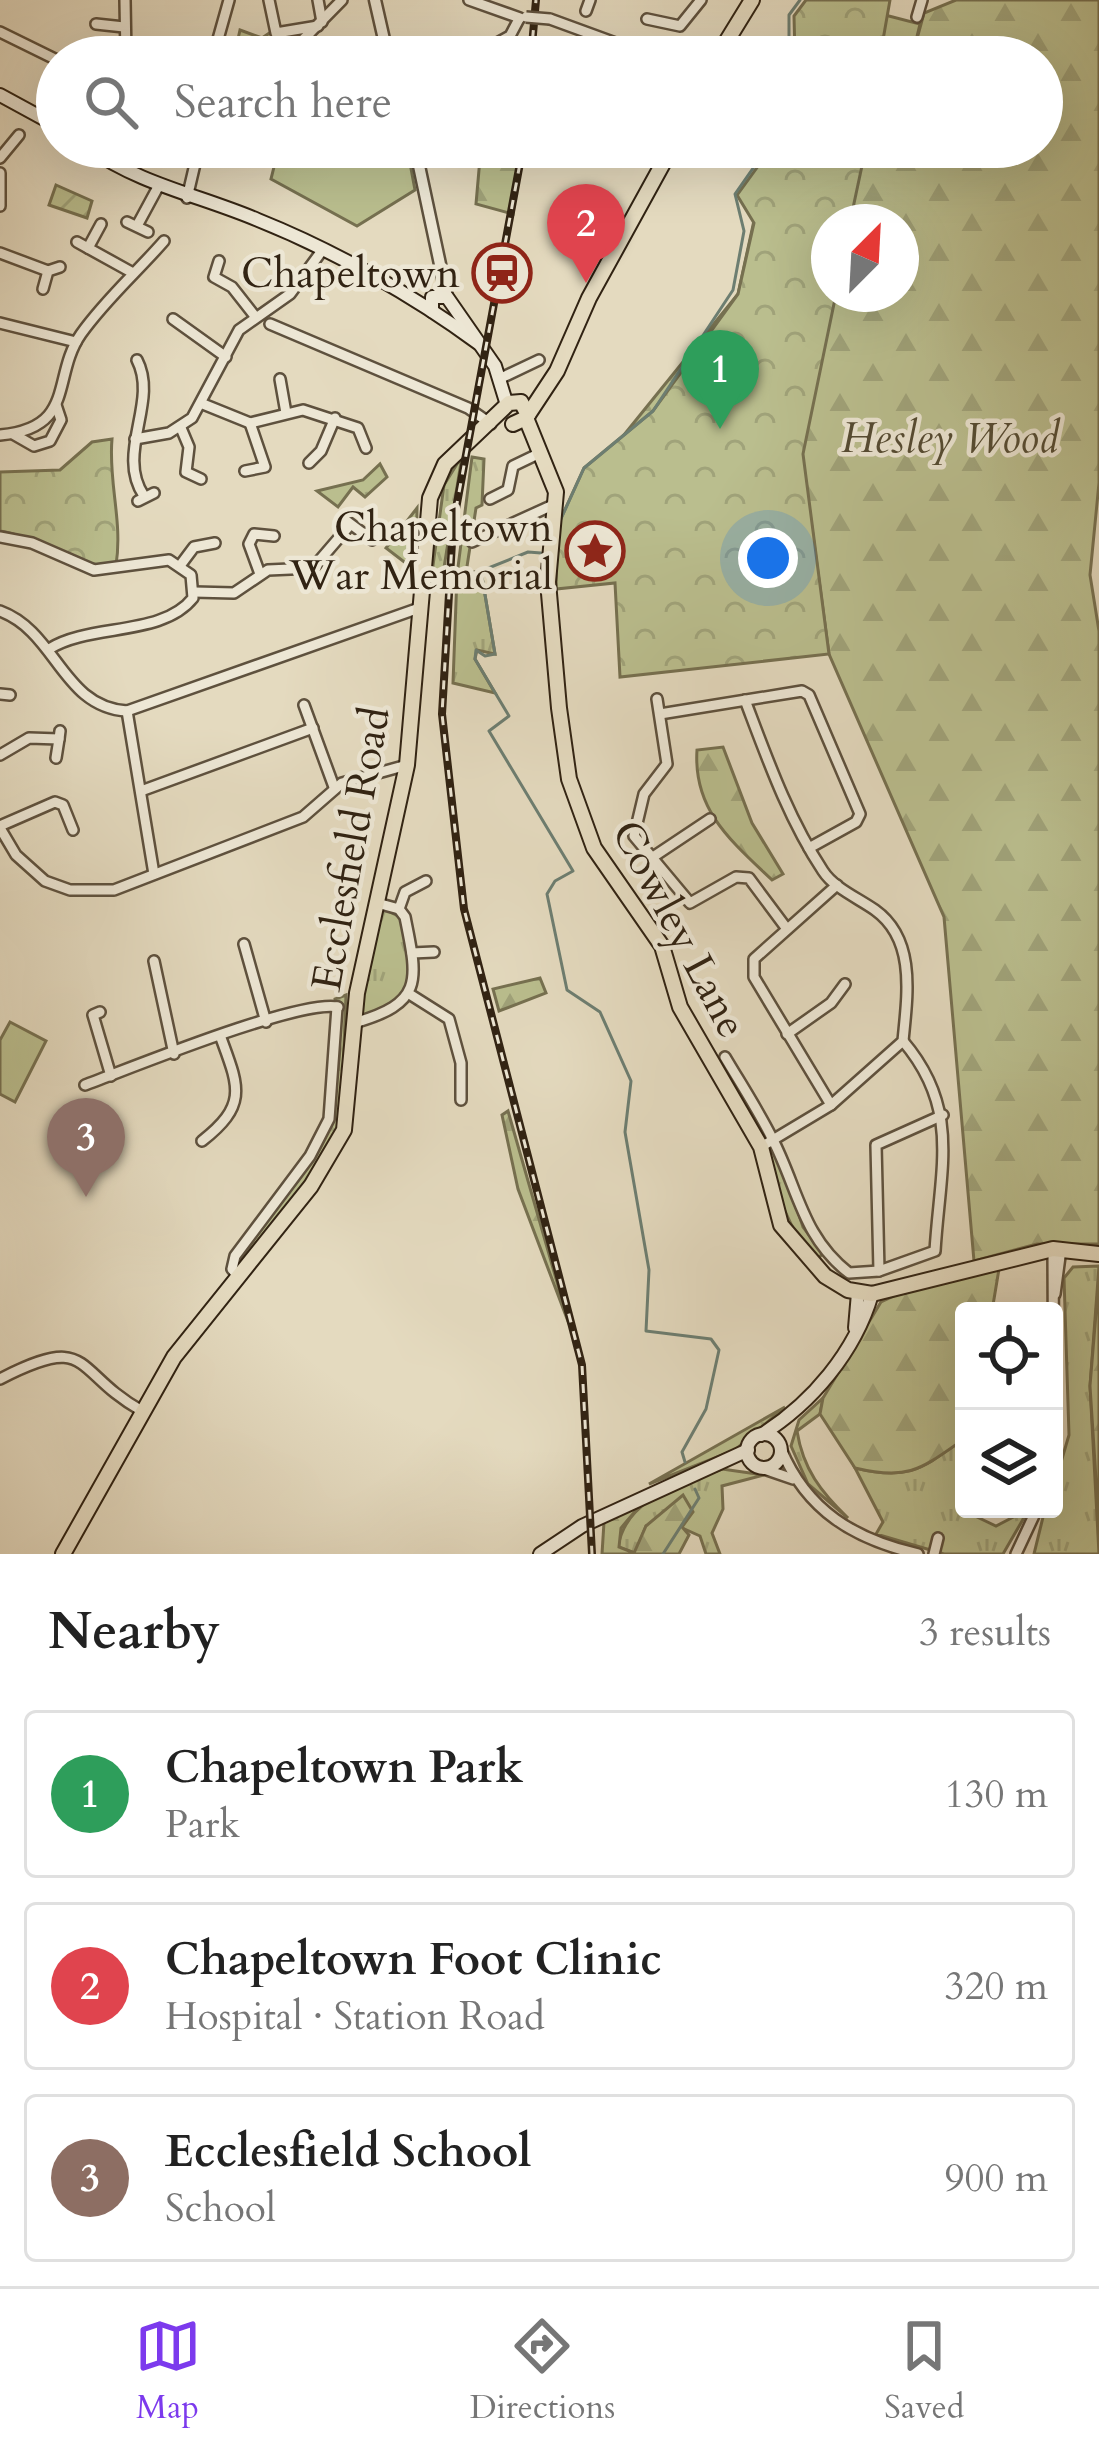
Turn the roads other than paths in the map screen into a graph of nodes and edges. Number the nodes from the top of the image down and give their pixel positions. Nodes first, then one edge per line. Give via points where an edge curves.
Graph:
1 (125, 0) edge
2 (229, 0) edge
3 (269, 0) edge
4 (318, 0) edge
5 (342, 0) edge
6 (375, 0) edge
7 (469, 0) edge
8 (701, 0) edge
9 (922, 0) edge
10 (749, 1) edge
11 (917, 17) dead end
12 (522, 18) junction
13 (646, 20) dead end
14 (96, 24) dead end
15 (320, 24) junction
16 (124, 27) junction
17 (0, 32) edge
18 (125, 36) edge
19 (219, 36) edge
20 (308, 36) edge
21 (383, 36) edge
22 (509, 36) edge
23 (597, 36) edge
24 (729, 36) edge
25 (36, 50) edge
26 (0, 95) edge
27 (36, 115) edge
28 (11, 140) edge
29 (0, 158) edge
30 (123, 168) edge
31 (194, 168) edge
32 (422, 168) edge
33 (660, 168) edge
34 (0, 172) edge
35 (158, 188) junction
36 (187, 198) junction
37 (0, 206) edge
38 (101, 224) dead end
39 (138, 226) dead end
40 (77, 242) dead end
41 (164, 242) dead end
42 (88, 248) junction
43 (321, 252) junction
44 (0, 253) edge
45 (219, 261) dead end
46 (60, 267) dead end
47 (48, 271) junction
48 (440, 272) junction
49 (133, 273) junction
50 (43, 289) dead end
51 (448, 298) junction
52 (432, 305) junction
53 (254, 315) junction
54 (285, 316) dead end
55 (172, 320) dead end
56 (0, 322) edge
57 (76, 342) junction
58 (482, 349) junction
59 (226, 357) junction
60 (539, 360) dead end
61 (145, 366) dead end
62 (279, 378) dead end
63 (502, 381) junction
64 (203, 404) junction
65 (56, 405) junction
66 (516, 412) junction
67 (286, 413) junction
68 (335, 418) junction
69 (250, 423) junction
70 (491, 424) junction
71 (181, 428) junction
72 (14, 434) junction
73 (0, 435) edge
74 (135, 439) junction
75 (366, 448) dead end
76 (540, 453) junction
77 (309, 463) dead end
78 (244, 471) dead end
79 (201, 479) dead end
80 (145, 497) dead end
81 (490, 499) dead end
82 (555, 504) junction
83 (274, 536) dead end
84 (0, 537) edge
85 (372, 541) dead end
86 (215, 542) dead end
87 (472, 542) dead end
88 (182, 563) junction
89 (260, 574) junction
90 (194, 592) junction
91 (422, 607) junction
92 (0, 611) edge
93 (49, 649) junction
94 (657, 698) dead end
95 (745, 700) junction
96 (304, 705) dead end
97 (128, 711) junction
98 (660, 714) junction
99 (313, 728) junction
100 (0, 755) edge
101 (56, 758) dead end
102 (407, 765) junction
103 (334, 787) junction
104 (141, 791) junction
105 (710, 819) dead end
106 (0, 827) edge
107 (73, 830) dead end
108 (809, 848) junction
109 (650, 859) junction
110 (154, 874) junction
111 (426, 880) dead end
112 (837, 885) junction
113 (377, 903) junction
114 (399, 909) junction
115 (787, 929) junction
116 (244, 944) dead end
117 (435, 952) dead end
118 (412, 953) junction
119 (154, 961) dead end
120 (845, 984) dead end
121 (410, 995) junction
122 (337, 1007) junction
123 (76, 1010) dead end
124 (354, 1018) junction
125 (266, 1022) junction
126 (788, 1034) junction
127 (221, 1038) junction
128 (903, 1041) junction
129 (174, 1054) junction
130 (725, 1057) dead end
131 (110, 1076) junction
132 (85, 1085) dead end
133 (461, 1100) dead end
134 (831, 1105) junction
135 (943, 1114) junction
136 (202, 1141) dead end
137 (767, 1144) junction
138 (1055, 1253) junction
139 (1099, 1254) edge
140 (879, 1271) junction
141 (238, 1276) junction
142 (865, 1293) junction
143 (0, 1379) edge
144 (1054, 1410) edge
145 (142, 1411) junction
146 (788, 1419) junction
147 (761, 1435) junction
148 (780, 1446) junction
149 (748, 1450) junction
150 (722, 1461) junction
151 (759, 1467) junction
152 (793, 1479) junction
153 (1033, 1518) edge
154 (938, 1538) dead end
155 (893, 1551) edge
156 (63, 1554) edge
157 (539, 1554) edge
158 (918, 1554) edge
159 (934, 1554) edge
160 (1021, 1554) edge

1 - 16 street
2 - 19 street
3 - 15 street via 276,33
4 - 15 street
5 - 15 street
6 - 21 street
7 - 12 street
8 - 13 street via 681,31
9 - 11 street
10 - 24 main road
12 - 22 street
12 - 23 street, bridge
14 - 16 street
15 - 20 street
16 - 18 street
17 - 25 street
26 - 27 main road
28 - 29 street
30 - 35 main road
31 - 36 street
32 - 48 street
33 - 66 main road via 541,392
34 - 37 street
35 - 36 main road
35 - 39 street
36 - 43 main road via 264,222
38 - 42 street
40 - 42 street
41 - 49 street
42 - 49 street
43 - 52 main road
43 - 53 street via 290,294
44 - 47 street
45 - 53 street via 214,278
46 - 47 street
47 - 50 street
48 - 51 street
48 - 52 street
49 - 57 street
51 - 52 main road
51 - 58 main road
52 - 58 main road
53 - 59 street
54 - 70 street via 275,326
55 - 59 street
56 - 57 street
57 - 65 street
58 - 63 main road
59 - 64 street
60 - 63 street
61 - 74 street
62 - 67 street
63 - 66 main road
64 - 69 street
64 - 71 street
65 - 72 street
65 - 72 street via 61,420 50,441 34,446
66 - 70 main road, Ecclesfield Road
66 - 76 main road, Cowley Lane
67 - 68 street
67 - 69 street
68 - 75 street via 360,430
68 - 77 street
69 - 78 street via 265,466
70 - 91 main road, Ecclesfield Road via 445,464 430,497
71 - 74 street
71 - 79 street via 190,447 186,472
72 - 73 street
74 - 80 street
76 - 81 street via 514,466 508,490
76 - 82 main road, Cowley Lane
82 - 87 street
82 - 137 main road, Cowley Lane via 548,582 569,778 602,866 662,946 680,1007
83 - 89 street via 254,534 249,544
84 - 88 street via 94,570
85 - 89 street via 347,522 313,568
86 - 88 street via 194,547
88 - 90 street
89 - 90 street via 235,593
90 - 93 street via 189,604 163,617 117,632 80,632
91 - 97 street
91 - 102 main road, Ecclesfield Road
92 - 93 street
93 - 97 street via 91,703
94 - 98 street
95 - 98 street
95 - 108 street
95 - 108 street via 809,695 852,794 856,822
96 - 99 street
97 - 104 street
98 - 109 street via 667,764 644,794 634,836
99 - 103 street
99 - 104 street
100 - 101 street via 29,738 60,735
102 - 103 street
102 - 113 main road, Ecclesfield Road
103 - 110 street via 303,817
104 - 110 street
105 - 109 street
106 - 107 street via 56,802
106 - 110 street via 28,869 70,890 114,890
108 - 112 street
109 - 115 street via 690,904 736,877 749,878
111 - 114 street via 405,892
112 - 115 street
112 - 128 street via 882,915 901,941 908,985
113 - 114 street
113 - 124 main road, Ecclesfield Road
114 - 118 street
115 - 126 street via 754,959 754,977
116 - 125 street
117 - 118 street
118 - 121 street
119 - 129 street
120 - 126 street
121 - 124 street
121 - 133 street via 449,1019
122 - 124 street
122 - 125 street
122 - 141 street, Ecclesfield Road via 329,1118 235,1256
123 - 131 street via 96,1014
124 - 141 main road, Ecclesfield Road via 350,1101 338,1145
125 - 127 street
126 - 134 street
127 - 129 street
127 - 136 street via 236,1100
128 - 134 street
128 - 135 street via 925,1067
129 - 131 street
130 - 137 street
131 - 132 street
134 - 137 street
135 - 140 street via 935,1251
135 - 140 street via 877,1145
137 - 140 street via 823,1253 849,1273
137 - 142 main road, Cowley Lane via 781,1225 825,1276
138 - 139 main road
138 - 142 main road
138 - 144 street
141 - 145 main road, Ecclesfield Road
142 - 146 main road via 837,1365
143 - 145 street via 45,1358 72,1356
145 - 156 main road, Ecclesfield Road
146 - 147 main road
146 - 148 main road
147 - 148 main road
147 - 149 main road
148 - 151 main road via 776,1463
148 - 152 street
149 - 150 main road
149 - 151 main road
150 - 151 main road
150 - 157 main road
151 - 152 street
152 - 155 street via 843,1527
153 - 160 street
154 - 159 street
155 - 158 street

